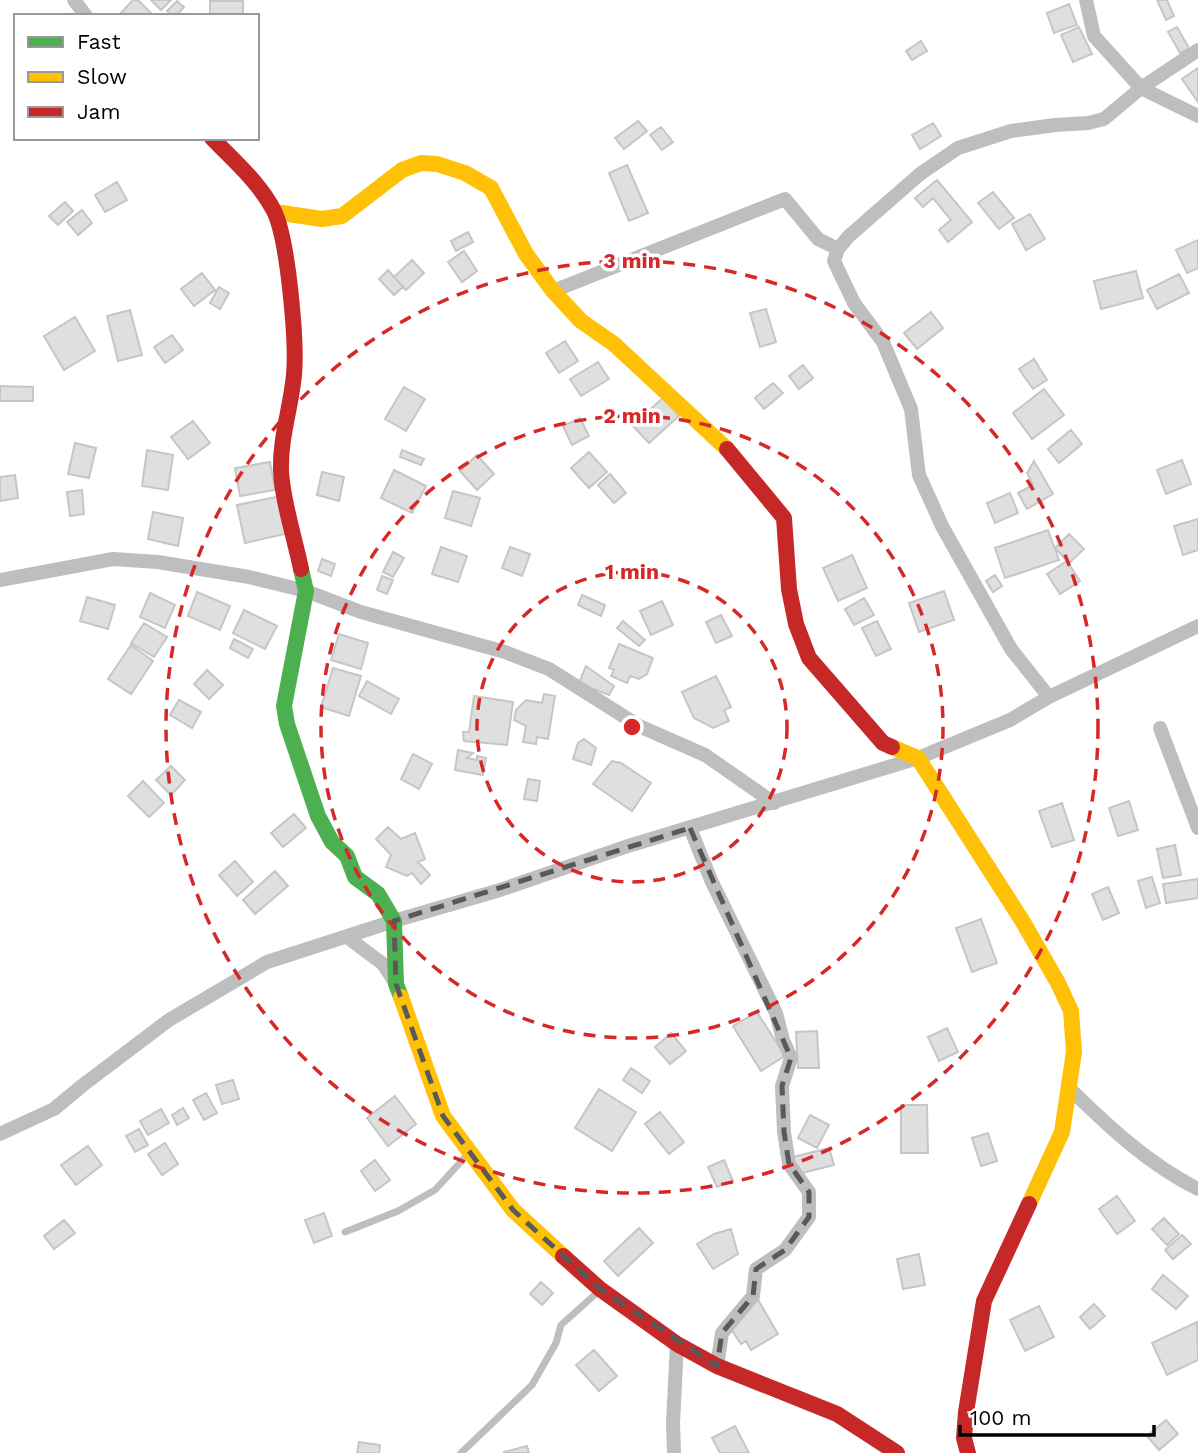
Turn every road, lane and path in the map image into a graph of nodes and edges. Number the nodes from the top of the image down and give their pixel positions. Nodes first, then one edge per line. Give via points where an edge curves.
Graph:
1 (1086, 0) edge
2 (1198, 50) edge
3 (1141, 88) junction
4 (1198, 116) edge
5 (214, 140) edge
6 (275, 212) junction
7 (838, 248) junction
8 (552, 292) junction
9 (0, 580) edge
10 (306, 591) junction
11 (1198, 626) edge
12 (1049, 697) junction
13 (1160, 728) dead end
14 (918, 758) junction
15 (774, 803) junction
16 (690, 828) junction
17 (1198, 828) edge
18 (394, 921) junction
19 (347, 937) junction
20 (396, 984) junction
21 (1068, 1087) junction
22 (0, 1134) edge
23 (469, 1154) junction
24 (1198, 1189) edge
25 (345, 1232) dead end
26 (600, 1289) junction
27 (677, 1344) junction
28 (717, 1366) junction
29 (461, 1453) edge
30 (674, 1453) edge
31 (897, 1453) edge
32 (968, 1453) edge

1 - 3 street via 1094,36
2 - 3 street
3 - 4 street
3 - 7 street via 1104,119 1011,131 958,149 920,174
5 - 6 street via 250,177
6 - 8 street via 322,219 342,216 402,170 421,163 437,164 491,188
6 - 10 street via 295,349 281,473
7 - 8 street via 818,239 785,199
7 - 12 street via 834,261 854,303 883,342 911,409 919,475 942,526 1011,649
8 - 14 street via 722,442 783,518 789,589 809,658 883,743
9 - 10 street via 113,559 249,577
10 - 15 street via 549,669 639,726 705,755
10 - 18 street via 285,706 287,724 318,816 332,842 347,856 355,877 378,894
11 - 12 street
12 - 14 street via 1010,720
13 - 17 street
14 - 15 street
14 - 21 street via 1023,922 1071,1011 1074,1052
15 - 16 street
16 - 18 street
16 - 28 street via 776,1013 791,1058 782,1086 784,1132 789,1164 809,1192 809,1217 785,1250 756,1269 753,1296 722,1333
18 - 19 street
18 - 20 street
19 - 20 street via 383,964
19 - 22 street via 267,962 169,1020 54,1110
20 - 23 street via 443,1116
21 - 24 street via 1122,1139
21 - 32 street via 1062,1132 984,1301 966,1412
23 - 25 lane via 435,1190
23 - 26 street via 513,1210
26 - 27 street
26 - 29 lane via 561,1325 532,1385
27 - 28 street
27 - 30 street
28 - 31 street via 837,1414

